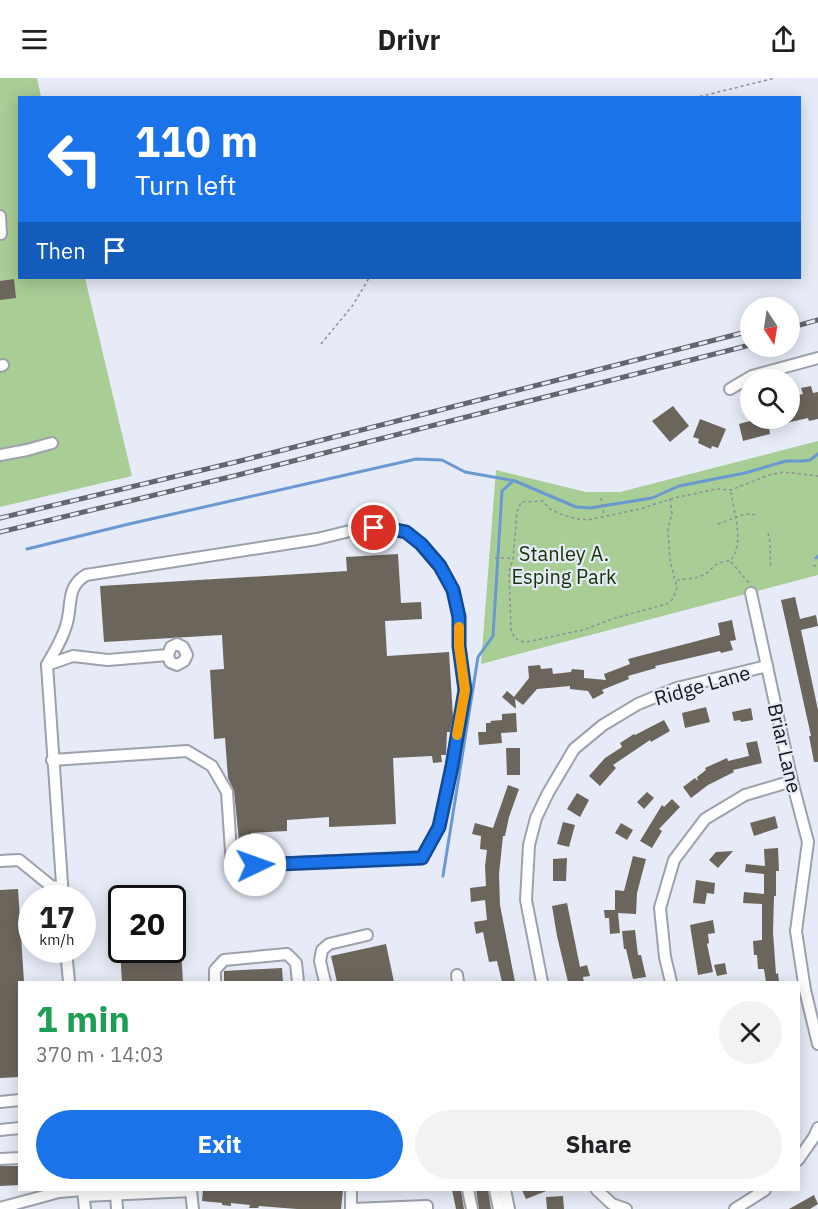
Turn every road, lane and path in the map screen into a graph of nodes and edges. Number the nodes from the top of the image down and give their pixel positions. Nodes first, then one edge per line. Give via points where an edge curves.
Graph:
1 (776, 78) edge
2 (702, 96) edge
3 (0, 216) edge
4 (1, 234) edge
5 (368, 279) edge
6 (321, 344) dead end
7 (818, 358) edge
8 (730, 389) dead end
9 (52, 443) dead end
10 (0, 455) edge
11 (818, 476) edge
12 (730, 490) junction
13 (601, 498) dead end
14 (670, 499) junction
15 (758, 514) dead end
16 (604, 516) junction
17 (735, 517) junction
18 (718, 524) dead end
19 (768, 533) dead end
20 (495, 558) dead end
21 (513, 559) junction
22 (730, 561) junction
23 (818, 565) edge
24 (813, 566) dead end
25 (771, 568) dead end
26 (676, 580) junction
27 (750, 588) joint
28 (168, 655) dead end
29 (47, 665) junction
30 (767, 666) junction
31 (52, 760) junction
32 (792, 781) junction
33 (813, 841) edge
34 (0, 861) edge
35 (50, 885) edge
36 (61, 885) edge
37 (367, 935) dead end
38 (67, 963) edge
39 (69, 981) edge
40 (215, 981) edge
41 (298, 981) edge
42 (325, 981) edge
43 (542, 981) edge
44 (671, 981) edge
45 (818, 1044) edge
46 (18, 1100) edge
47 (0, 1102) edge
48 (18, 1128) edge
49 (818, 1128) edge
50 (0, 1130) edge
51 (800, 1157) edge
52 (18, 1158) edge
53 (0, 1160) edge
54 (468, 1191) edge
55 (495, 1191) edge
56 (505, 1191) edge
57 (598, 1191) edge
58 (763, 1191) edge
59 (83, 1192) edge
60 (351, 1193) dead end
61 (116, 1194) junction
62 (0, 1208) edge
63 (397, 1208) edge
64 (85, 1209) edge
65 (117, 1209) edge
66 (192, 1209) edge
67 (351, 1209) edge
68 (427, 1209) edge
69 (472, 1209) edge
70 (499, 1209) edge
71 (509, 1209) edge
72 (626, 1209) edge
73 (735, 1209) edge

1 - 2 path
3 - 4 street
5 - 6 path
7 - 8 street via 753,376
9 - 10 street
11 - 12 path via 783,472
12 - 14 path via 716,489
12 - 17 path
13 - 16 path
14 - 16 path
14 - 26 path via 670,560
15 - 17 path
16 - 21 path via 577,519 550,509 543,501 521,502
17 - 18 path
17 - 22 path via 737,548
19 - 25 path
20 - 21 path
21 - 26 path via 509,572 512,629 518,641 583,630 667,604 675,594
22 - 26 path via 720,561 703,575
22 - 27 path
23 - 24 path
27 - 30 street, Briar Lane
28 - 29 street via 108,660 73,656
29 - 31 street
29 - 31 street via 68,623 72,589 86,575 317,539 362,528 386,528 406,532 421,544 440,566 453,590 465,690 439,827 422,858 232,866 227,792 212,766 187,751
30 - 32 street, Briar Lane
30 - 43 street, Ridge Lane via 677,688 638,704 574,749 536,818 529,845 526,900
31 - 36 street
32 - 33 street, Briar Lane
32 - 44 street via 745,795 705,819 674,860 660,908
33 - 45 street, Briar Lane via 796,931
34 - 35 street via 19,860
37 - 42 street via 329,944 322,950
38 - 39 street
40 - 41 street via 215,970 224,960 287,954 296,963
46 - 47 street
48 - 50 street
49 - 51 street
52 - 53 street
54 - 69 street
55 - 70 street
56 - 71 street
57 - 72 street via 612,1204
58 - 73 street
59 - 61 street
59 - 62 street via 59,1192
59 - 64 street
60 - 67 street
61 - 65 street
61 - 66 street via 191,1191
63 - 67 street
63 - 68 street

